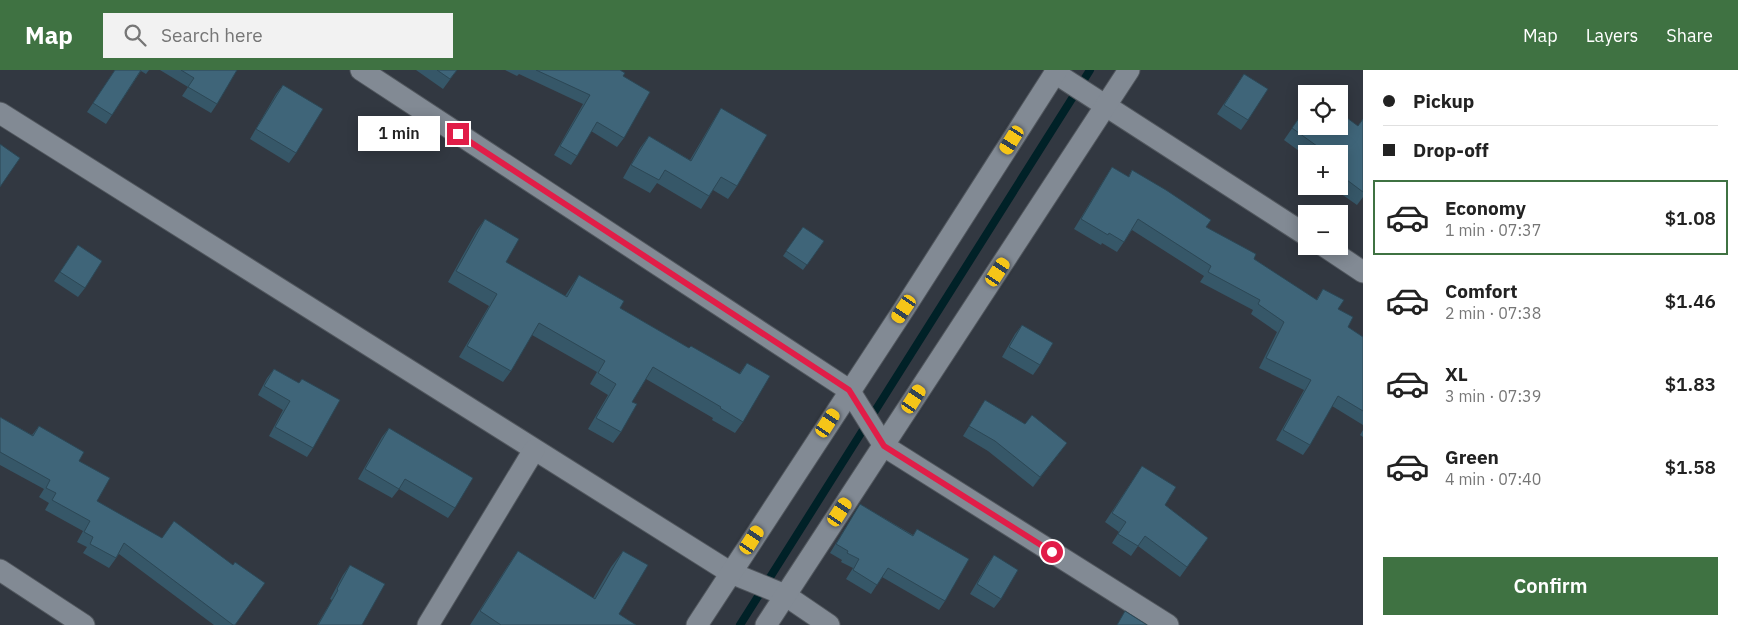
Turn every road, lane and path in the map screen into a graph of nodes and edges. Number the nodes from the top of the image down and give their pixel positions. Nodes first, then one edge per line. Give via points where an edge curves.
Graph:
1 (361, 70) edge
2 (1129, 70) edge
3 (1056, 71) edge
4 (1106, 106) junction
5 (0, 113) edge
6 (1298, 230) edge
7 (1338, 255) edge
8 (1363, 272) edge
9 (849, 390) junction
10 (884, 446) junction
11 (534, 450) junction
12 (0, 570) edge
13 (730, 573) junction
14 (785, 596) junction
15 (84, 625) edge
16 (428, 625) edge
17 (697, 625) edge
18 (766, 625) edge
19 (830, 625) edge
20 (1168, 625) edge

1 - 9 street
2 - 4 street
3 - 4 street
3 - 9 street
4 - 6 street
4 - 10 street
5 - 11 street
7 - 8 street
9 - 10 street
9 - 13 street
10 - 14 street
10 - 20 street
11 - 13 street
11 - 16 street
12 - 15 street
13 - 14 street
13 - 17 street
14 - 18 street
14 - 19 street

